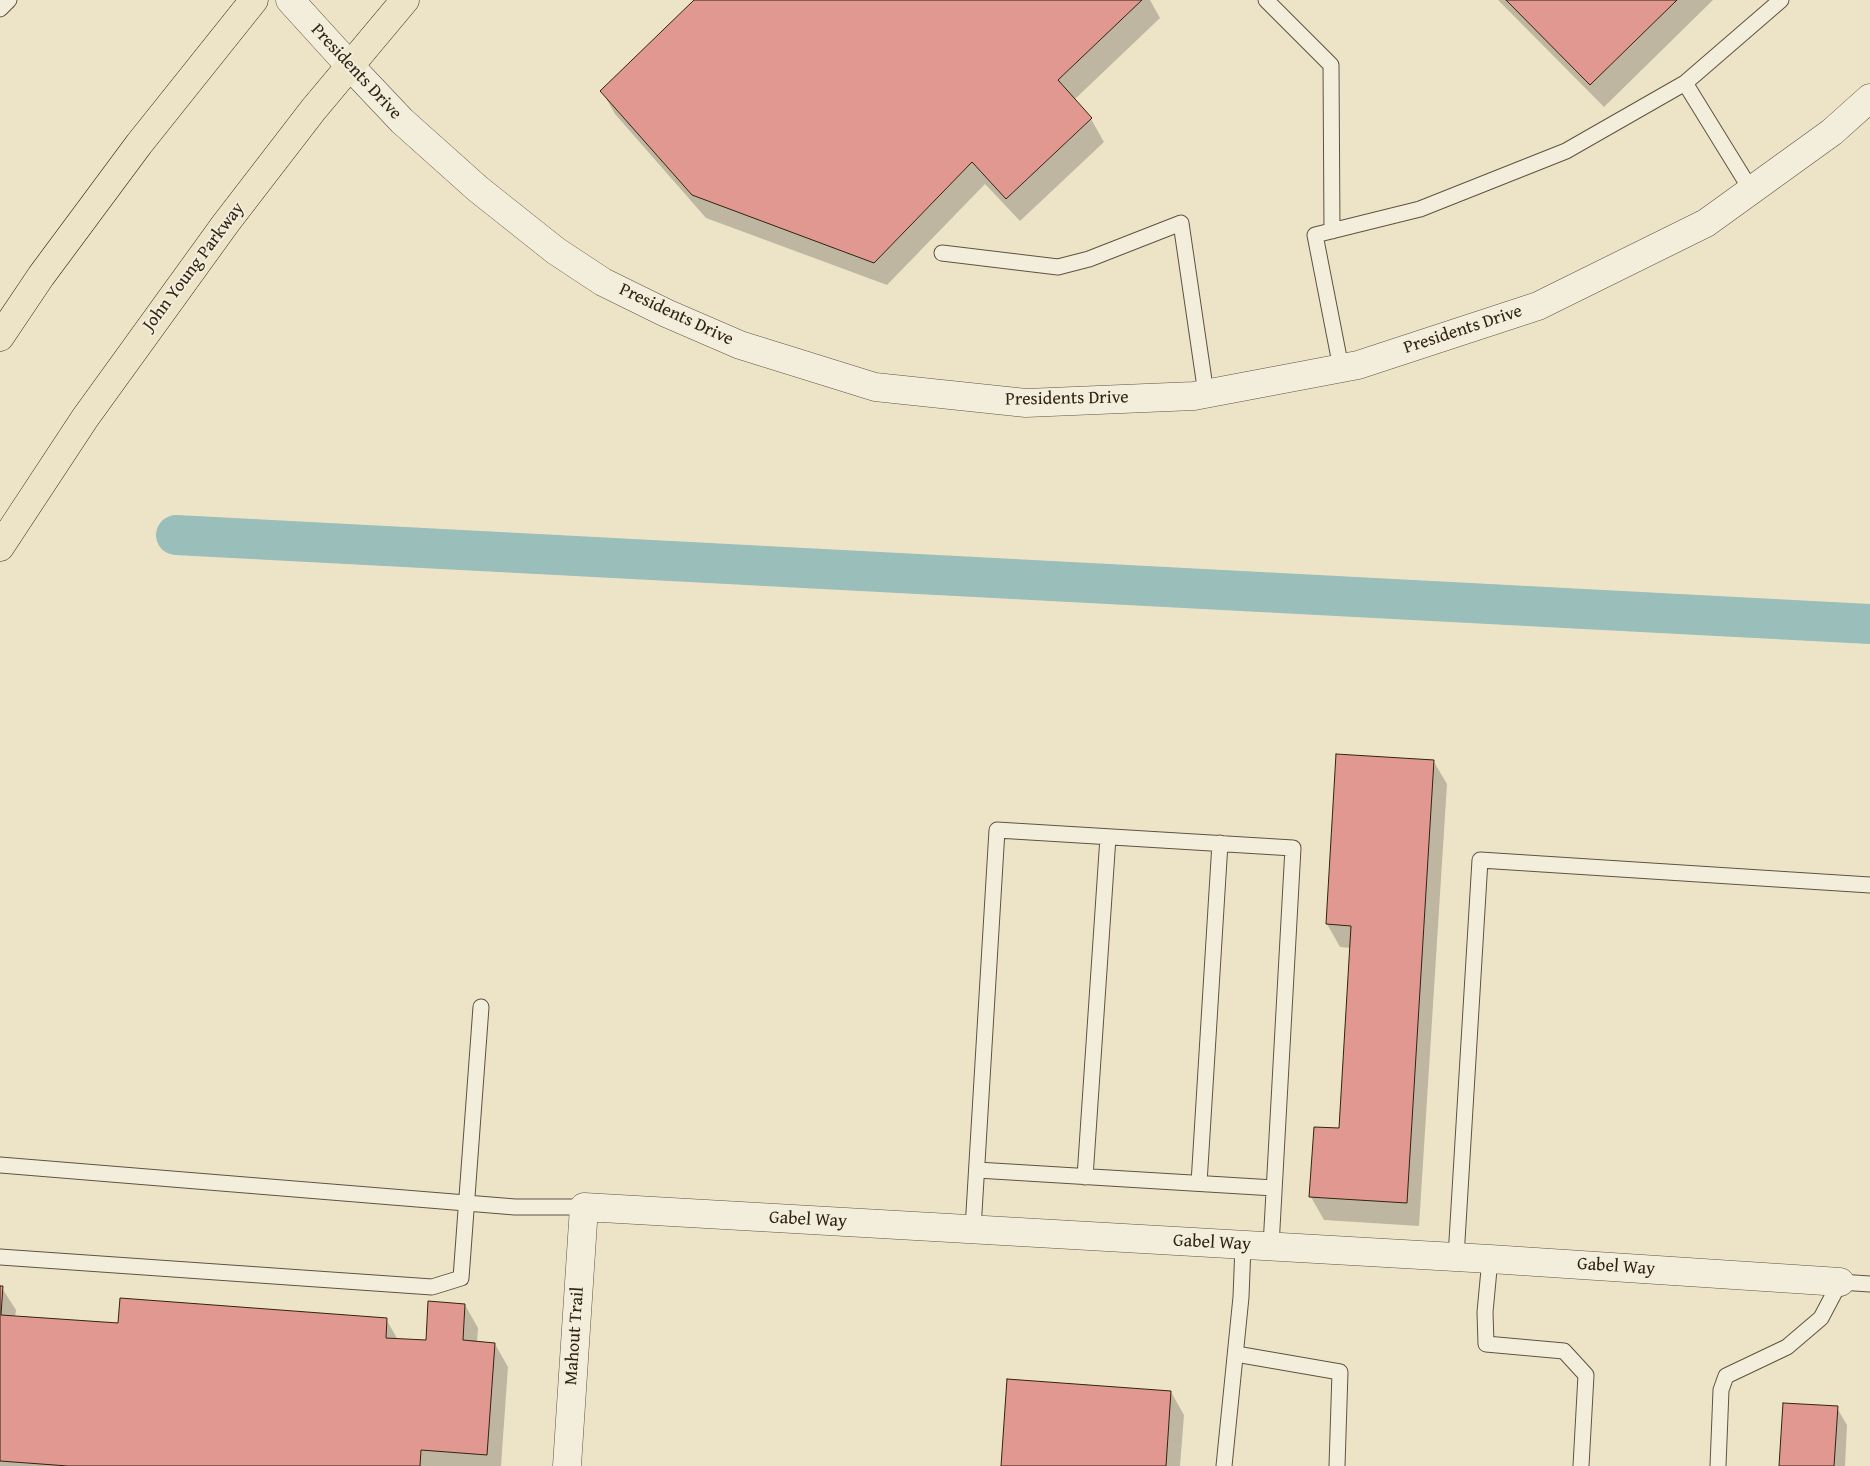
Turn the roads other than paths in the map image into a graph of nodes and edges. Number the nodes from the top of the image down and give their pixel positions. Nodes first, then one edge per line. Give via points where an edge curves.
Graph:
1 (9, 0) edge
2 (254, 0) edge
3 (290, 0) edge
4 (405, 0) edge
5 (1266, 0) edge
6 (1781, 0) edge
7 (0, 9) edge
8 (350, 66) junction
9 (1685, 83) junction
10 (1870, 98) edge
11 (1752, 190) junction
12 (1332, 231) junction
13 (942, 253) dead end
14 (0, 337) edge
15 (1341, 368) junction
16 (1206, 394) junction
17 (0, 547) edge
18 (1108, 837) junction
19 (1220, 843) junction
20 (1870, 885) edge
21 (481, 1007) dead end
22 (0, 1165) edge
23 (977, 1170) junction
24 (1085, 1177) junction
25 (1199, 1183) junction
26 (1274, 1188) junction
27 (467, 1203) junction
28 (584, 1207) junction
29 (973, 1229) junction
30 (1243, 1245) junction
31 (1271, 1246) junction
32 (0, 1257) edge
33 (1456, 1257) junction
34 (1490, 1259) junction
35 (1840, 1282) junction
36 (1870, 1284) edge
37 (1236, 1354) junction
38 (567, 1466) edge
39 (1224, 1466) edge
40 (1337, 1466) edge
41 (1581, 1466) edge
42 (1718, 1466) edge

1 - 7 lane
2 - 14 highway via 139,144
3 - 8 street, Presidents Drive
4 - 8 highway, John Young Parkway
5 - 12 lane via 1331,65
6 - 9 lane
8 - 16 street, Presidents Drive via 402,121 556,251 603,282 740,345 875,387 1026,403
8 - 17 highway, John Young Parkway via 226,223 147,331
9 - 11 lane
9 - 12 lane via 1566,151 1420,209
10 - 11 street, Presidents Drive via 1832,132
11 - 15 street, Presidents Drive via 1706,223 1538,306
12 - 15 lane via 1315,235
13 - 16 lane via 1058,267 1089,259 1181,223
15 - 16 street, Presidents Drive
18 - 19 lane
18 - 23 lane via 997,830
18 - 24 lane
19 - 25 lane
19 - 26 lane via 1293,848
20 - 33 lane via 1480,860
21 - 27 lane
22 - 27 lane
23 - 24 lane
23 - 29 lane
24 - 25 lane
25 - 26 lane
26 - 31 lane
27 - 28 lane
27 - 32 lane via 461,1278 432,1287
28 - 29 street, Gabel Way
28 - 38 street, Mahout Trail
29 - 30 street, Gabel Way
30 - 31 street, Gabel Way
30 - 37 lane
31 - 33 street, Gabel Way
33 - 34 street, Gabel Way
34 - 35 street, Gabel Way
34 - 41 lane via 1485,1312 1486,1344 1564,1351 1586,1375
35 - 36 lane
35 - 42 lane via 1821,1318 1787,1347 1726,1376 1722,1390
37 - 39 lane
37 - 40 lane via 1340,1372

